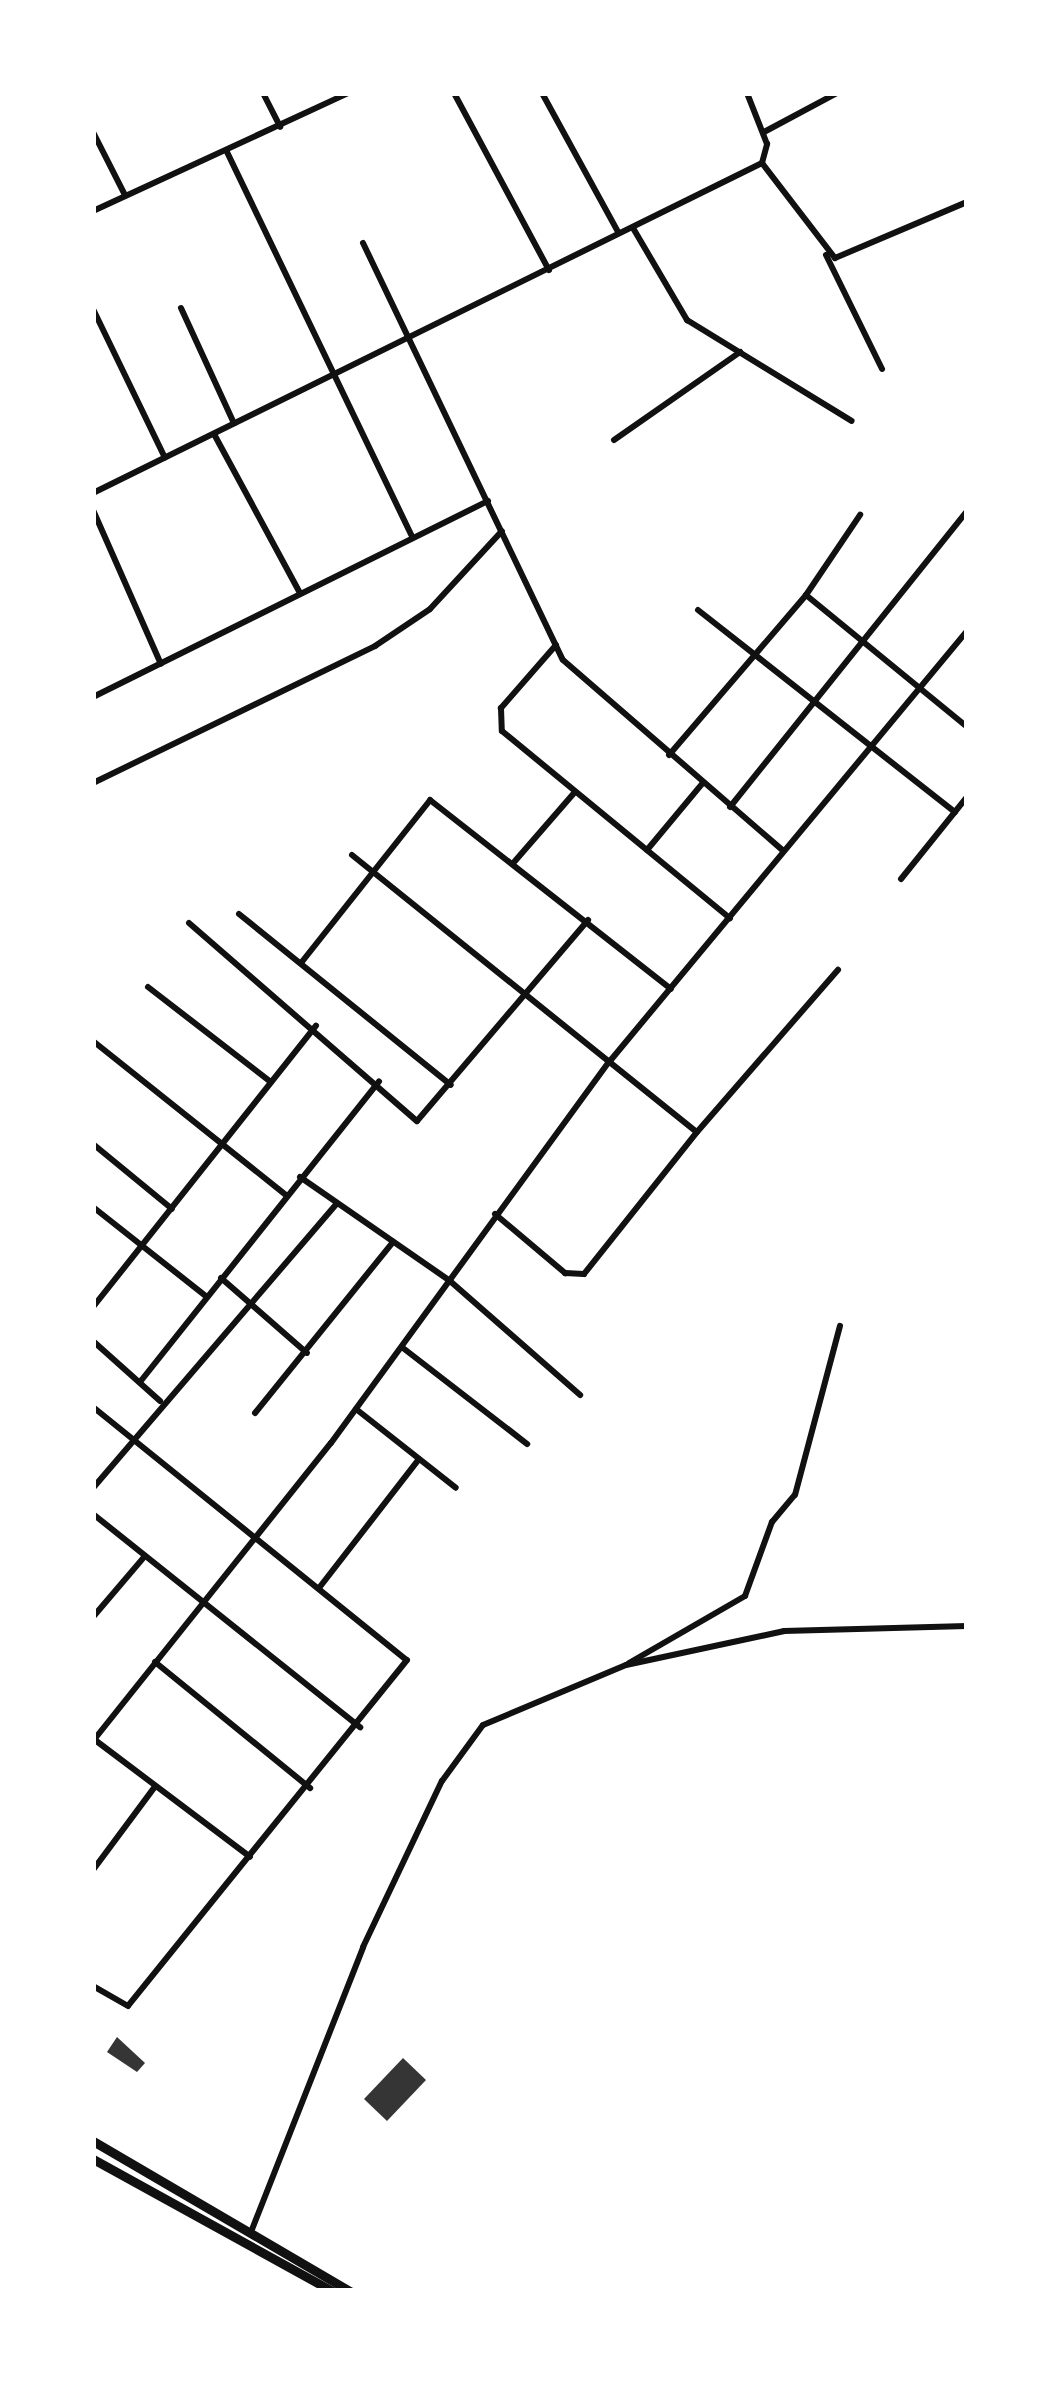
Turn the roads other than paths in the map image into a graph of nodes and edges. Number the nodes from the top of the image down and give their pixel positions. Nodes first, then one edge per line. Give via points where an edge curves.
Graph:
1 (263, 93) edge
2 (348, 93) edge
3 (454, 93) edge
4 (542, 93) edge
5 (837, 93) edge
6 (747, 94) edge
7 (280, 127) junction
8 (93, 132) edge
9 (764, 132) junction
10 (227, 152) junction
11 (762, 163) junction
12 (125, 195) junction
13 (967, 202) edge
14 (93, 211) edge
15 (633, 229) junction
16 (618, 232) junction
17 (363, 243) dead end
18 (824, 252) junction
19 (549, 270) junction
20 (181, 308) dead end
21 (93, 309) edge
22 (412, 338) junction
23 (740, 352) junction
24 (882, 369) dead end
25 (338, 374) junction
26 (852, 422) dead end
27 (234, 423) junction
28 (214, 434) junction
29 (614, 440) dead end
30 (165, 458) junction
31 (93, 493) edge
32 (488, 501) junction
33 (93, 510) edge
34 (967, 512) edge
35 (860, 515) dead end
36 (502, 531) junction
37 (411, 536) junction
38 (300, 593) junction
39 (806, 595) junction
40 (698, 610) dead end
41 (966, 628) edge
42 (556, 645) junction
43 (863, 645) junction
44 (751, 656) junction
45 (161, 664) junction
46 (913, 685) junction
47 (93, 696) edge
48 (815, 705) junction
49 (967, 728) edge
50 (863, 744) junction
51 (668, 755) junction
52 (93, 783) edge
53 (702, 784) junction
54 (575, 792) junction
55 (967, 797) edge
56 (730, 807) junction
57 (955, 812) junction
58 (647, 850) junction
59 (782, 850) junction
60 (352, 855) dead end
61 (515, 861) junction
62 (373, 872) junction
63 (901, 879) dead end
64 (239, 914) dead end
65 (730, 918) junction
66 (588, 920) junction
67 (189, 923) dead end
68 (301, 963) junction
69 (838, 970) dead end
70 (148, 987) dead end
71 (671, 988) junction
72 (525, 995) junction
73 (316, 1026) junction
74 (93, 1041) edge
75 (610, 1061) junction
76 (379, 1081) junction
77 (271, 1082) junction
78 (452, 1086) junction
79 (698, 1132) junction
80 (93, 1144) edge
81 (220, 1145) junction
82 (300, 1177) junction
83 (286, 1195) junction
84 (337, 1203) junction
85 (93, 1208) edge
86 (172, 1209) junction
87 (495, 1214) junction
88 (392, 1242) junction
89 (142, 1248) junction
90 (221, 1278) junction
91 (450, 1281) junction
92 (207, 1297) junction
93 (252, 1305) junction
94 (93, 1307) edge
95 (839, 1325) dead end
96 (93, 1341) edge
97 (403, 1348) junction
98 (307, 1352) junction
99 (140, 1382) junction
100 (580, 1395) dead end
101 (160, 1400) junction
102 (93, 1407) edge
103 (356, 1409) junction
104 (255, 1414) dead end
105 (134, 1438) junction
106 (527, 1444) dead end
107 (419, 1459) junction
108 (93, 1488) edge
109 (456, 1488) dead end
110 (93, 1514) edge
111 (256, 1537) junction
112 (146, 1556) junction
113 (319, 1588) junction
114 (202, 1601) junction
115 (93, 1617) edge
116 (967, 1626) edge
117 (154, 1662) junction
118 (626, 1665) junction
119 (360, 1726) junction
120 (93, 1739) edge
121 (310, 1787) junction
122 (154, 1788) junction
123 (250, 1857) junction
124 (93, 1870) edge
125 (93, 1986) edge
126 (93, 2141) edge
127 (93, 2159) edge
128 (251, 2232) junction
129 (332, 2291) edge
130 (350, 2291) edge

1 - 7 street
2 - 7 street
3 - 19 street
4 - 16 street
5 - 9 street
6 - 9 street
7 - 10 street
8 - 12 street
9 - 11 street
10 - 12 street
10 - 25 street
11 - 15 street
11 - 18 street
12 - 14 street
13 - 18 street via 835,258
15 - 16 street
15 - 23 street via 671,303
16 - 19 street
17 - 22 street
18 - 24 street
19 - 22 street
20 - 27 street
21 - 30 street
22 - 25 street
22 - 32 street
23 - 26 street
23 - 29 street
25 - 27 street
25 - 37 street
27 - 28 street
28 - 30 street
28 - 38 street
30 - 31 street
32 - 36 street
32 - 37 street
33 - 45 street
34 - 43 street
35 - 39 street
36 - 42 street
36 - 52 street via 430,609 375,646
37 - 38 street
38 - 45 street
39 - 43 street
39 - 44 street
40 - 44 street
41 - 46 street
42 - 51 street via 580,682
42 - 54 street via 497,719
43 - 46 street
43 - 48 street
44 - 48 street
44 - 51 street
45 - 47 street
46 - 49 street
46 - 50 street
48 - 50 street
48 - 56 street
50 - 57 street
50 - 59 street
51 - 53 street
53 - 56 street
53 - 58 street
54 - 58 street
54 - 61 street
55 - 57 street
56 - 59 street
57 - 63 street
58 - 65 street
59 - 65 street
60 - 62 street
61 - 62 street via 430,800
61 - 66 street
62 - 68 street
62 - 72 street
64 - 68 street
65 - 71 street
66 - 71 street
66 - 72 street
67 - 73 street
68 - 78 street
69 - 79 street
70 - 77 street
71 - 75 street
72 - 75 street
72 - 78 street
73 - 76 street
73 - 77 street
74 - 81 street
75 - 79 street
75 - 87 street
76 - 78 street via 417,1121
76 - 82 street
77 - 81 street
79 - 87 street via 584,1274 565,1273
80 - 86 street
81 - 83 street
81 - 86 street
82 - 83 street
82 - 84 street
83 - 90 street
84 - 88 street
84 - 93 street
85 - 89 street
86 - 89 street
87 - 91 street
88 - 91 street
88 - 98 street
89 - 92 street
89 - 94 street
90 - 92 street
90 - 93 street
91 - 97 street
91 - 100 street
92 - 99 street
93 - 98 street
93 - 101 street
95 - 118 street via 795,1496 772,1522 745,1597
96 - 99 street
97 - 103 street
97 - 106 street
98 - 104 street
99 - 101 street
101 - 105 street
102 - 105 street
103 - 107 street
103 - 111 street
105 - 108 street
105 - 111 street
107 - 109 street
107 - 113 street
110 - 112 street
111 - 113 street
111 - 114 street
112 - 114 street
112 - 115 street
113 - 119 street via 406,1658
114 - 117 street
114 - 119 street
116 - 118 street via 784,1631
117 - 120 street
117 - 121 street
118 - 128 street via 495,1717 442,1781
119 - 121 street
120 - 122 street
121 - 123 street
122 - 123 street
122 - 124 street
123 - 125 street via 128,2006
126 - 128 main road
127 - 129 main road
128 - 130 main road

